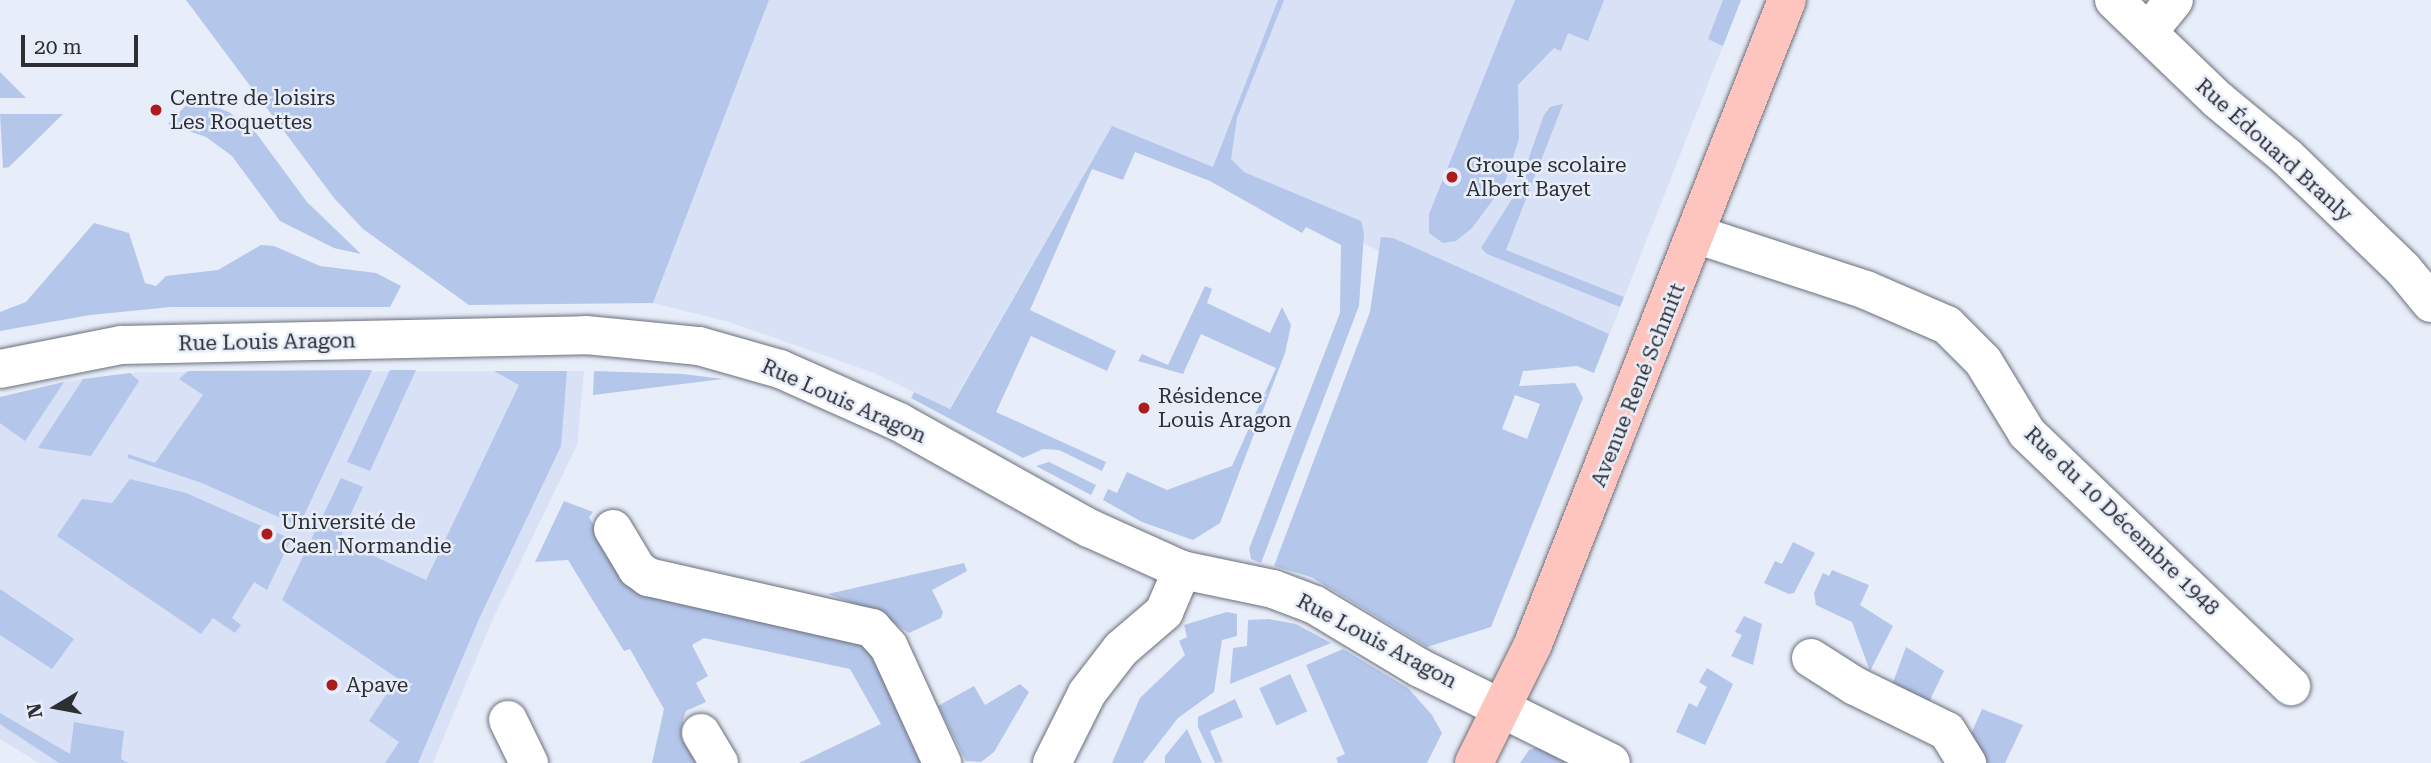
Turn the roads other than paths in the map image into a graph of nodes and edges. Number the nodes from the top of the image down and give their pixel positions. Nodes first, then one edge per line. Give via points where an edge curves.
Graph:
1 (1787, 0) edge
2 (2114, 0) edge
3 (2175, 0) edge
4 (2147, 32) junction
5 (1698, 235) junction
6 (2431, 303) edge
7 (0, 369) edge
8 (614, 529) dead end
9 (1182, 570) junction
10 (1811, 658) dead end
11 (2291, 686) dead end
12 (1504, 708) junction
13 (508, 720) dead end
14 (529, 763) edge
15 (942, 763) edge
16 (1052, 763) edge
17 (1474, 763) edge
18 (1611, 763) edge
19 (1967, 763) edge

1 - 5 main road, Avenue René Schmitt
2 - 4 street, Rue Édouard Branly
3 - 4 street
4 - 6 street, Rue Édouard Branly via 2307,176 2403,269
5 - 11 street, Rue du 10 Décembre 1948 via 1866,290 1947,325 1983,361 2027,433
5 - 12 main road, Avenue René Schmitt
7 - 9 street, Rue Louis Aragon via 121,345 586,335 683,343 780,369 899,422 1089,528
8 - 15 street via 637,569 648,577 872,628 890,647
9 - 12 street, Rue Louis Aragon via 1294,596 1420,668
9 - 16 street via 1164,612 1121,649 1087,693
10 - 19 street via 1855,686 1947,731
12 - 17 main road, Avenue René Schmitt
12 - 18 street, Rue Louis Aragon
13 - 14 street

